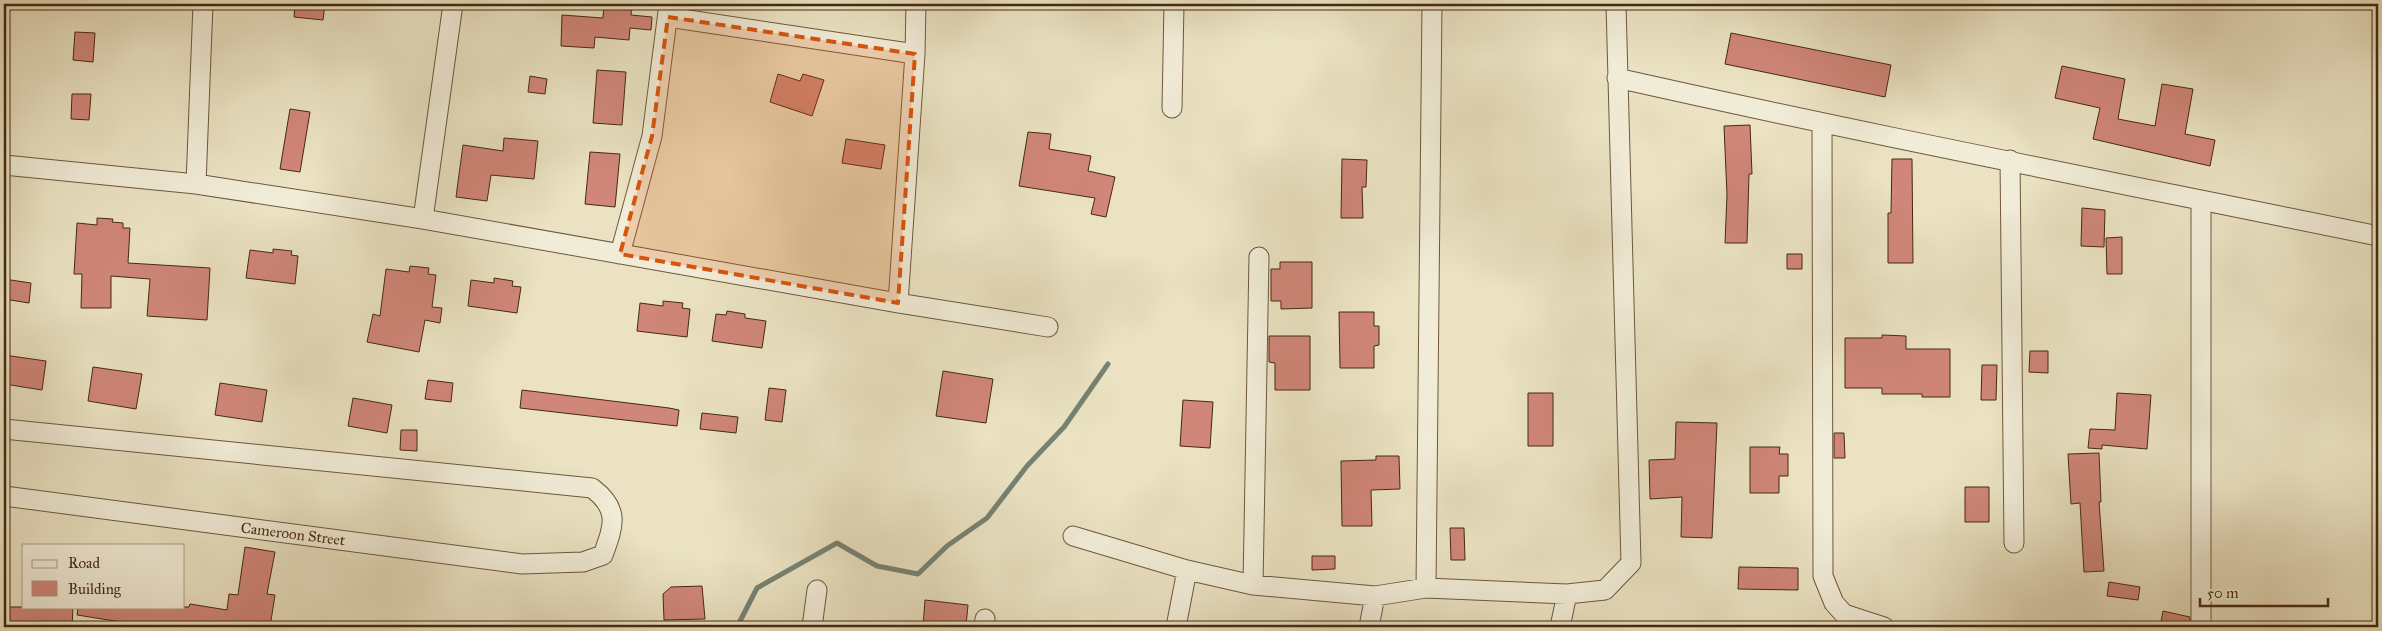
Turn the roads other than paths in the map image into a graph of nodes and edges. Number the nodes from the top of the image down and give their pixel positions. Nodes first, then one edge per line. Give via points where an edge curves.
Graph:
1 (203, 4) edge
2 (453, 4) edge
3 (916, 4) edge
4 (1174, 4) edge
5 (1432, 4) edge
6 (1616, 4) edge
7 (669, 10) edge
8 (915, 54) junction
9 (1617, 78) junction
10 (1172, 108) dead end
11 (1822, 124) junction
12 (2010, 160) junction
13 (4, 165) edge
14 (196, 184) junction
15 (2201, 200) junction
16 (423, 219) junction
17 (2378, 236) edge
18 (620, 254) junction
19 (1259, 257) dead end
20 (898, 303) junction
21 (1048, 328) dead end
22 (4, 429) edge
23 (4, 496) edge
24 (1073, 536) dead end
25 (2014, 543) dead end
26 (1187, 570) junction
27 (1253, 585) junction
28 (1426, 588) junction
29 (817, 590) dead end
30 (1567, 594) junction
31 (1375, 596) junction
32 (812, 627) edge
33 (1176, 627) edge
34 (1369, 627) edge
35 (1560, 627) edge
36 (1884, 627) edge
37 (2201, 627) edge

1 - 14 street
2 - 16 street
3 - 8 street
4 - 10 street
5 - 28 street
6 - 9 street
7 - 8 street
7 - 18 street via 652,136
8 - 20 street
9 - 11 street
9 - 30 street via 1632,563 1605,590
11 - 12 street
11 - 36 street via 1823,576 1834,602 1844,614
12 - 15 street
12 - 25 street
13 - 14 street
14 - 16 street
15 - 17 street
15 - 37 street
16 - 18 street
18 - 20 street
19 - 27 street
20 - 21 street
22 - 23 street, Cameroon Street via 592,488 606,499 612,516 603,555 583,562 522,564
24 - 26 street
26 - 27 street
26 - 33 street
27 - 31 street
28 - 30 street
28 - 31 street
29 - 32 street
30 - 35 street
31 - 34 street

